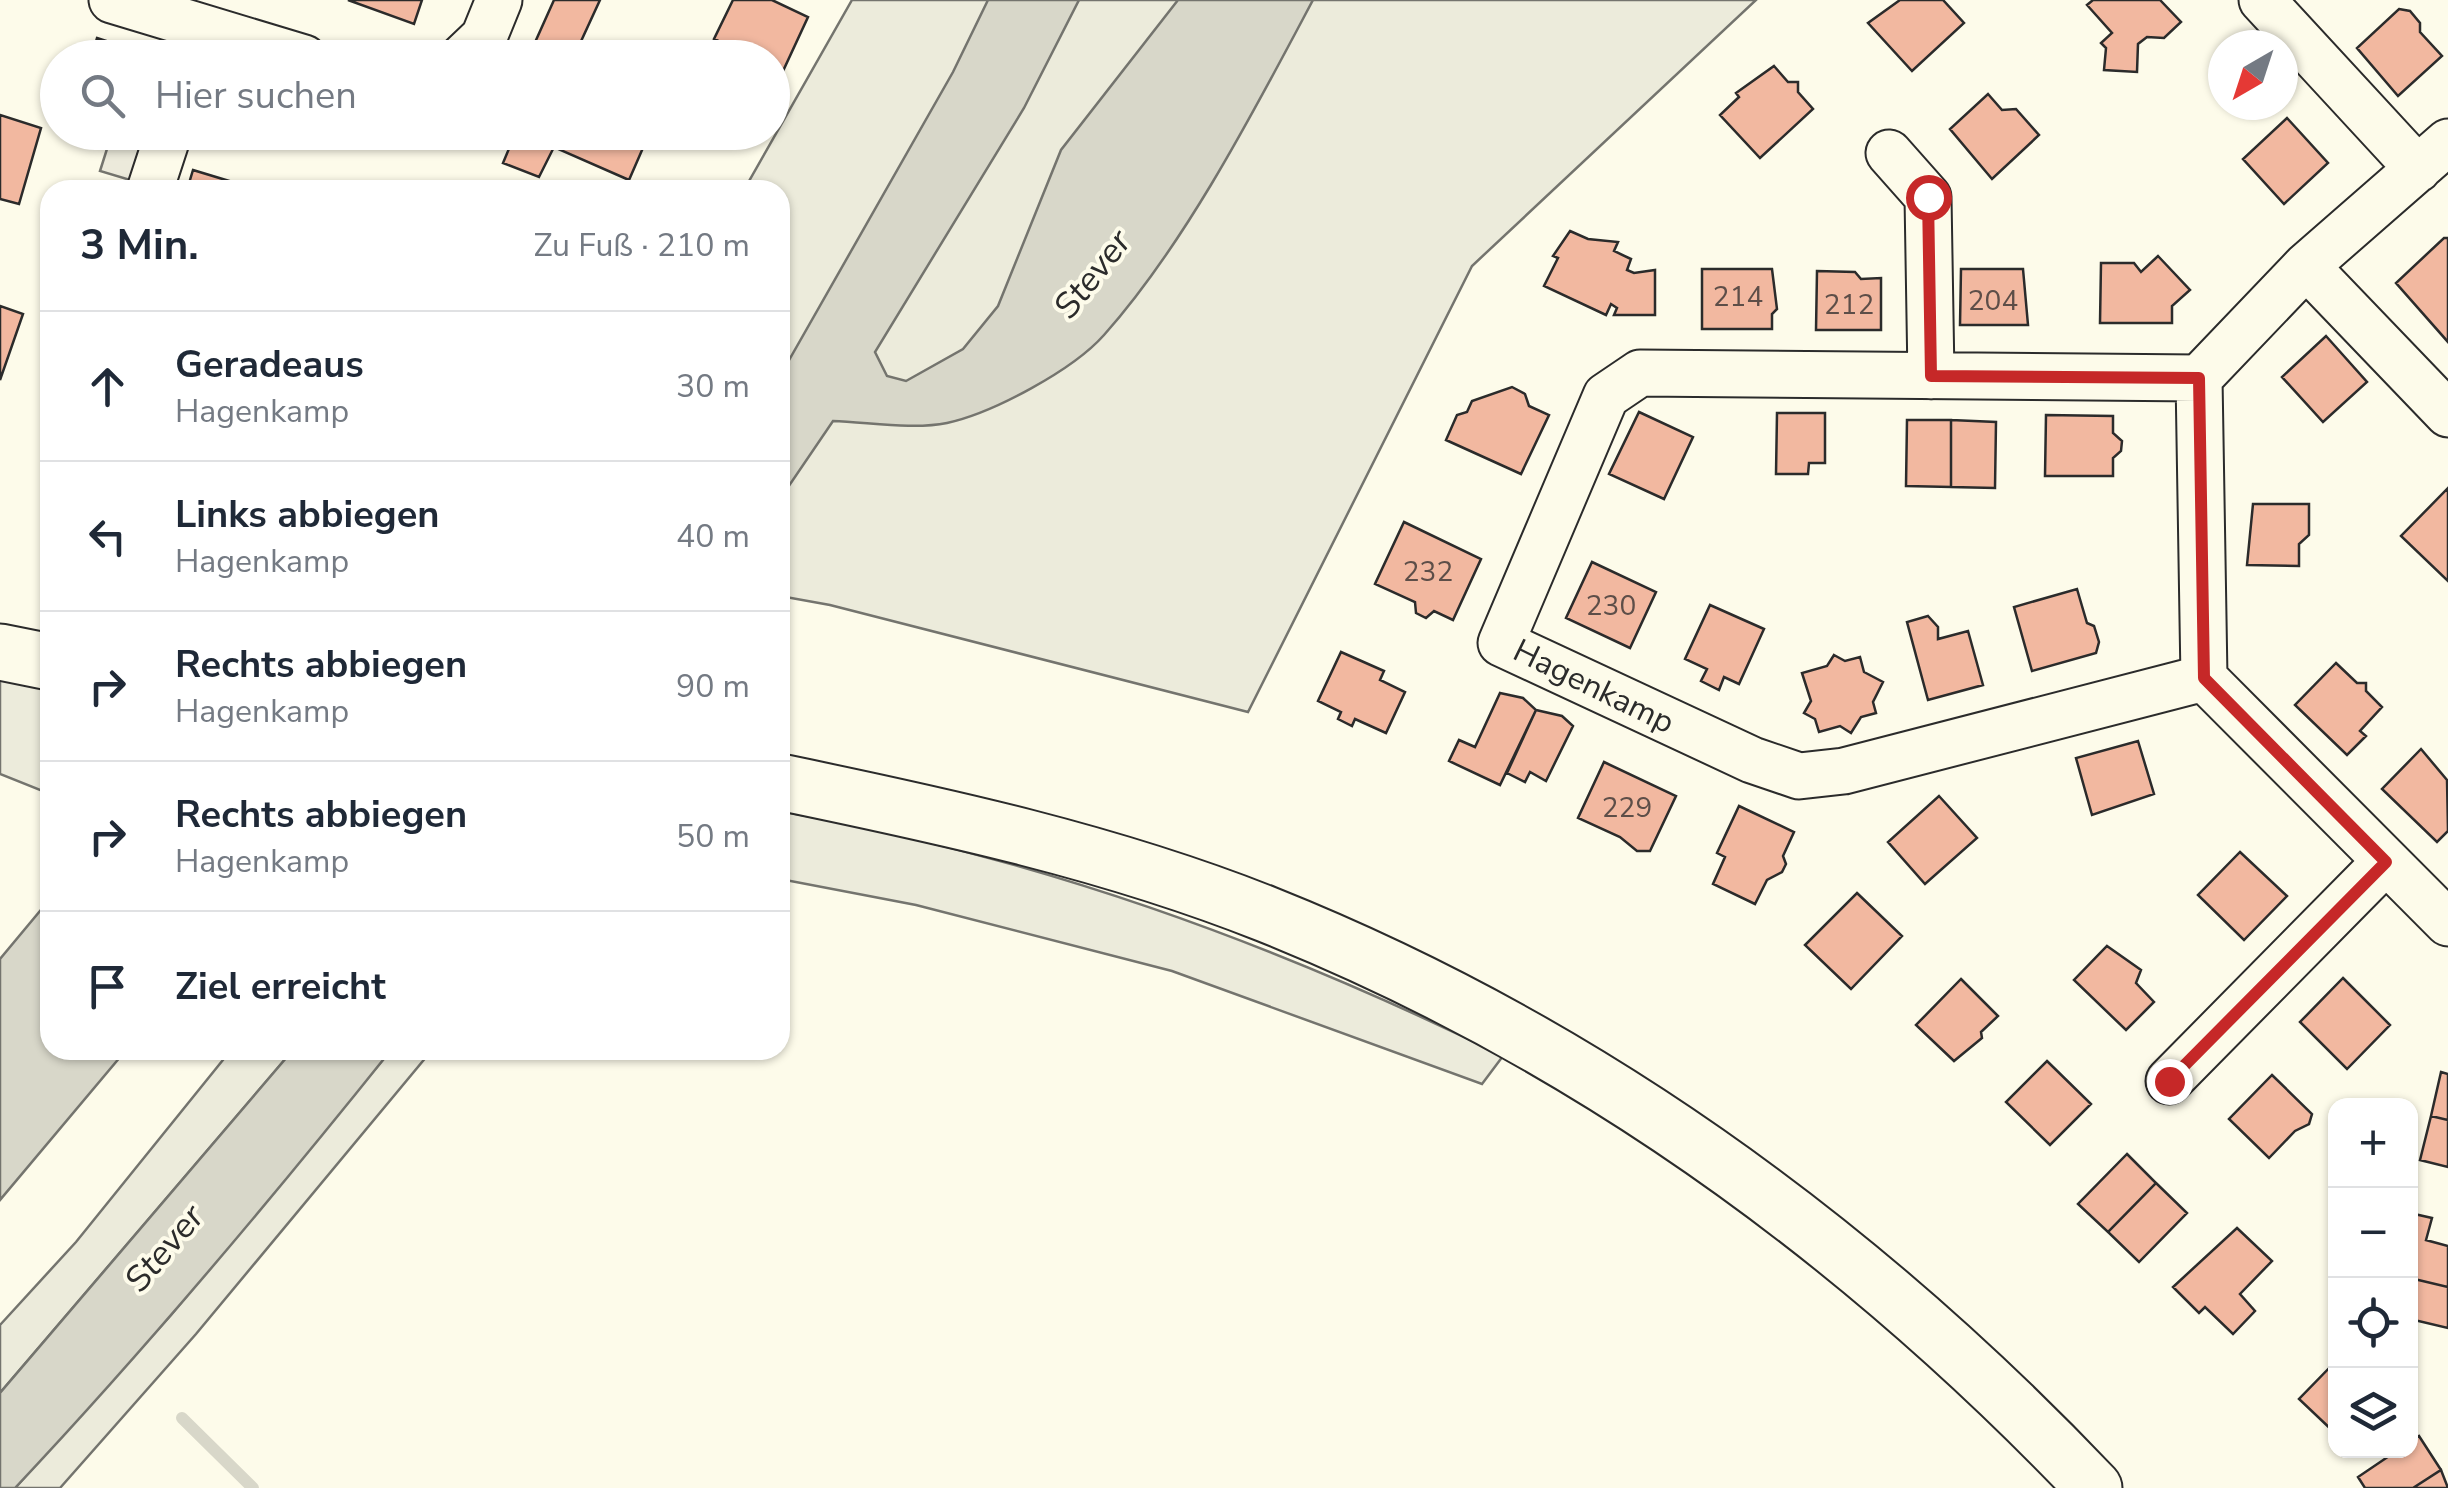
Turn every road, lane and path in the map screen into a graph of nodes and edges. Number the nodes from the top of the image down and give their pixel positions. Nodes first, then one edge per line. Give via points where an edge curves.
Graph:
1 (112, 0) edge
2 (499, 0) edge
3 (2262, 0) edge
4 (193, 40) edge
5 (481, 40) edge
6 (162, 150) edge
7 (1888, 154) dead end
8 (2433, 155) edge
9 (153, 180) edge
10 (2306, 266) junction
11 (1931, 376) junction
12 (2199, 378) junction
13 (2448, 414) edge
14 (0, 652) edge
15 (40, 660) edge
16 (2204, 678) junction
17 (790, 784) edge
18 (2386, 862) junction
19 (2448, 923) edge
20 (2169, 1081) dead end
21 (2094, 1488) edge

1 - 4 street
2 - 5 street
3 - 8 street
6 - 9 street
7 - 11 street via 1928,197
8 - 10 street
10 - 12 street
10 - 13 street
11 - 12 street, Hagenkamp
11 - 16 street, Hagenkamp via 1640,373 1606,396 1501,642 1799,776 1844,771
12 - 16 street
14 - 15 main road
16 - 18 street
17 - 21 main road via 1001,830 1266,914 1503,1024 1759,1186 1898,1298
18 - 19 street
18 - 20 street

